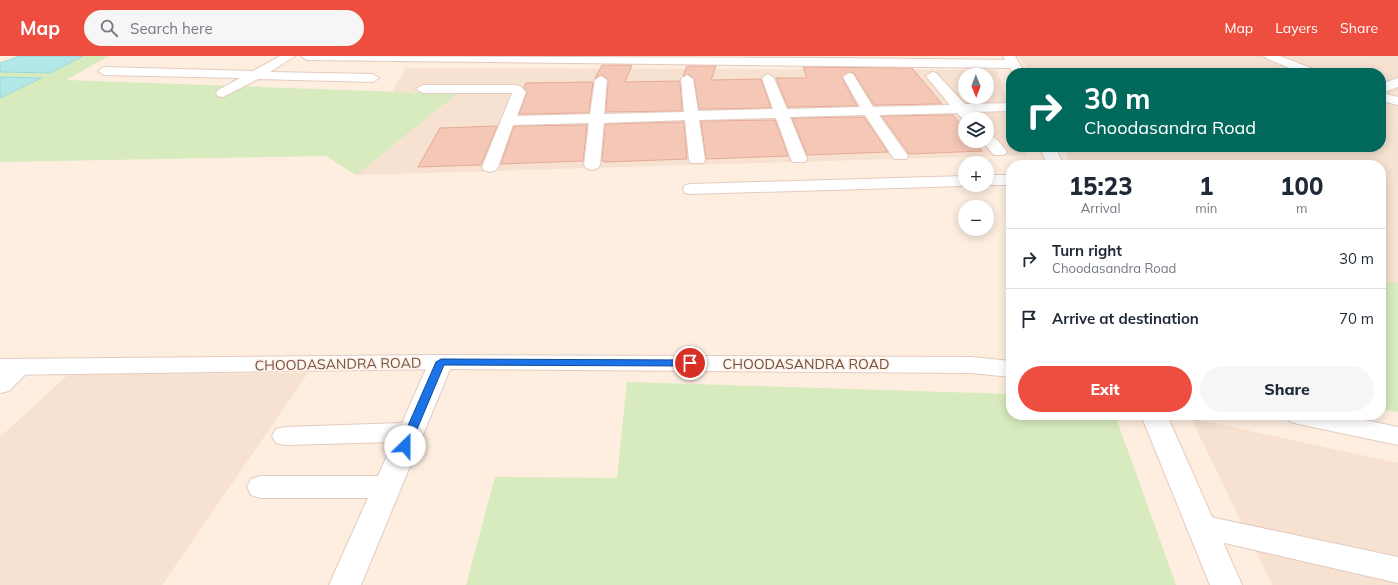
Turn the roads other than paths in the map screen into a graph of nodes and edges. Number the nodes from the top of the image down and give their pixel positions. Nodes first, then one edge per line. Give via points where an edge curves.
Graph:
1 (289, 56) edge
2 (307, 56) edge
3 (1270, 56) edge
4 (549, 58) edge
5 (1014, 64) edge
6 (1300, 68) edge
7 (104, 71) dead end
8 (1398, 71) edge
9 (255, 75) junction
10 (932, 76) dead end
11 (1386, 76) edge
12 (849, 77) dead end
13 (373, 78) dead end
14 (768, 78) dead end
15 (1386, 78) edge
16 (687, 79) dead end
17 (601, 80) dead end
18 (1398, 81) edge
19 (1386, 87) edge
20 (423, 89) dead end
21 (223, 93) dead end
22 (1386, 98) edge
23 (1398, 101) edge
24 (1006, 108) edge
25 (869, 111) junction
26 (964, 112) edge
27 (979, 112) edge
28 (782, 113) junction
29 (958, 114) edge
30 (692, 115) junction
31 (596, 118) junction
32 (508, 121) junction
33 (994, 146) edge
34 (999, 152) dead end
35 (900, 156) dead end
36 (799, 159) dead end
37 (697, 160) dead end
38 (592, 164) dead end
39 (490, 167) dead end
40 (994, 180) edge
41 (1006, 180) edge
42 (958, 181) edge
43 (691, 189) dead end
44 (441, 362) junction
45 (10, 367) edge
46 (1006, 368) edge
47 (0, 385) edge
48 (1156, 420) edge
49 (1322, 420) edge
50 (410, 432) junction
51 (285, 436) dead end
52 (1398, 436) edge
53 (261, 487) dead end
54 (388, 487) junction
55 (1201, 527) junction
56 (1398, 570) edge
57 (345, 585) edge
58 (1226, 585) edge

1 - 9 street
2 - 4 street
3 - 6 street
4 - 5 street
7 - 9 street
8 - 11 street
9 - 13 street
9 - 21 street
10 - 26 street
12 - 25 street
14 - 28 street
15 - 18 street
16 - 30 street
17 - 31 street
18 - 19 street
20 - 32 street via 515,89 519,92
22 - 23 street
24 - 27 street
25 - 28 street
25 - 29 street
25 - 35 street
28 - 30 street
28 - 36 street
30 - 31 street
30 - 37 street
31 - 32 street
31 - 38 street
32 - 39 street
33 - 34 street
40 - 41 street
42 - 43 street
44 - 45 street, CHOODASANDRA ROAD
44 - 46 street, CHOODASANDRA ROAD via 971,365
44 - 50 street
45 - 47 street
48 - 55 street
49 - 52 street
50 - 51 street
50 - 54 street
53 - 54 street
54 - 57 street
55 - 56 street
55 - 58 street

